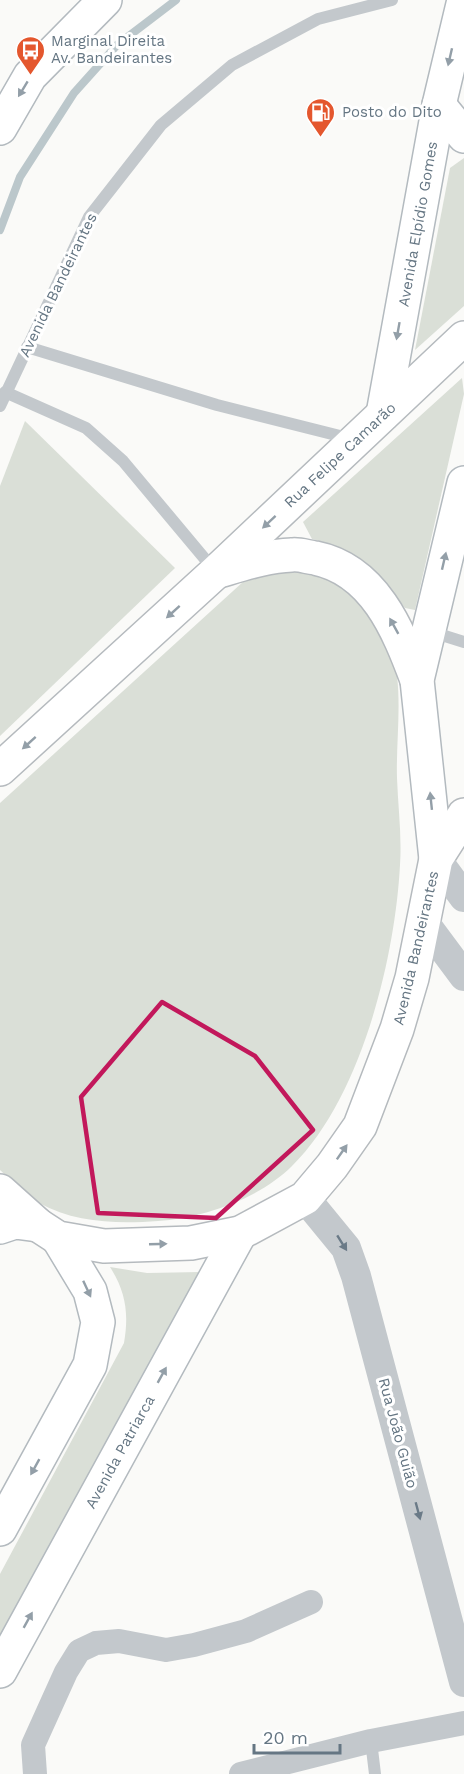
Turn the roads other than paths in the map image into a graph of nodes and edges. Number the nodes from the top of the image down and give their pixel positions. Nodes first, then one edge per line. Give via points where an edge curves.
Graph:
1 (105, 0) edge
2 (392, 0) edge
3 (464, 0) edge
4 (439, 105) junction
5 (0, 128) edge
6 (464, 136) edge
7 (464, 338) edge
8 (27, 347) junction
9 (5, 392) junction
10 (0, 406) edge
11 (383, 414) junction
12 (356, 440) junction
13 (464, 483) edge
14 (216, 572) junction
15 (428, 630) junction
16 (464, 642) edge
17 (417, 680) junction
18 (0, 769) edge
19 (464, 815) edge
20 (436, 859) junction
21 (464, 897) edge
22 (423, 921) junction
23 (464, 976) edge
24 (0, 1191) edge
25 (305, 1198) junction
26 (0, 1227) edge
27 (48, 1231) junction
28 (240, 1233) junction
29 (0, 1529) edge
30 (311, 1602) dead end
31 (0, 1671) edge
32 (464, 1682) edge
33 (464, 1723) edge
34 (371, 1742) junction
35 (35, 1774) edge
36 (242, 1774) edge
37 (375, 1774) edge

1 -> 5 main road via 30,76
2 - 8 lane, Avenida Bandeirantes via 318,18 232,65 161,125 89,217
3 -> 4 main road, Avenida Elpídio Gomes
4 - 6 main road
4 -> 11 main road, Avenida Elpídio Gomes
7 - 11 main road, Rua Felipe Camarão
8 - 9 lane, Avenida Bandeirantes
8 - 12 lane via 217,405
9 - 10 lane, Avenida Bandeirantes
9 - 14 lane via 86,428 123,461
11 - 12 main road, Rua Felipe Camarão
12 -> 14 main road, Rua Felipe Camarão
15 -> 13 main road
17 -> 14 main road via 403,642 386,612 372,591 351,572 325,560 294,554
14 -> 18 main road
15 - 16 lane
15 - 17 main road
20 -> 17 main road, Avenida Bandeirantes
19 - 20 main road
20 - 21 street
20 - 22 main road, Avenida Bandeirantes
22 - 23 street
25 -> 22 main road, Avenida Bandeirantes via 360,1126 397,1029
24 - 27 main road
25 - 28 main road, Avenida Bandeirantes
25 -> 32 street, Rua João Guião via 346,1248 356,1276
26 - 27 main road, Avenida Bandeirantes via 15,1222
27 -> 28 main road, Avenida Bandeirantes via 104,1246 191,1243
27 -> 29 main road via 90,1291 98,1322 90,1365
31 -> 28 main road, Avenida Patriarca
30 - 35 street via 246,1631 194,1645 166,1650 118,1641 96,1643 79,1651 33,1745
33 - 34 street
34 - 36 street
34 - 37 lane

